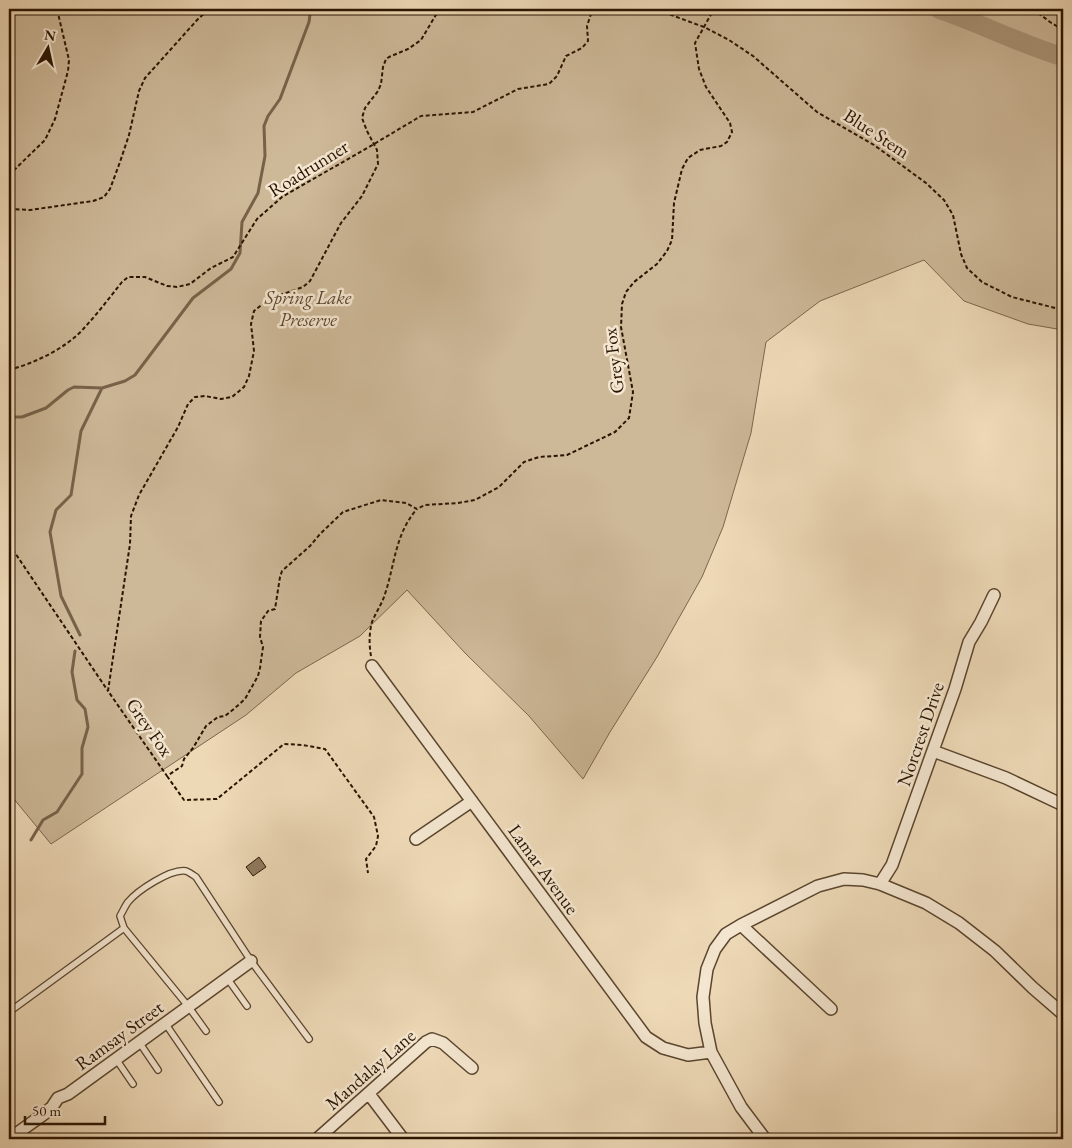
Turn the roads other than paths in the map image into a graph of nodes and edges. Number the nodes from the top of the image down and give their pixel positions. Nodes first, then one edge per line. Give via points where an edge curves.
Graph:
1 (994, 595) dead end
2 (372, 666) road end
3 (933, 751) junction
4 (472, 802) junction
5 (1063, 806) edge
6 (416, 839) dead end
7 (880, 884) junction
8 (741, 925) junction
9 (124, 928) junction
10 (251, 960) junction
11 (227, 978) junction
12 (188, 1006) junction
13 (246, 1006) dead end
14 (831, 1009) dead end
15 (9, 1012) edge
16 (1063, 1014) edge
17 (165, 1024) junction
18 (206, 1031) dead end
19 (309, 1039) dead end
20 (139, 1042) junction
21 (711, 1052) junction
22 (116, 1059) junction
23 (472, 1068) dead end
24 (158, 1070) dead end
25 (132, 1084) dead end
26 (369, 1094) junction
27 (219, 1102) dead end
28 (12, 1139) edge
29 (317, 1139) edge
30 (403, 1139) edge
31 (764, 1139) edge

1 - 3 street, Norcrest Drive via 970,642
2 - 4 street, Lamar Avenue
3 - 5 street via 1006,778
3 - 7 street, Norcrest Drive via 892,865
4 - 6 street
4 - 21 street, Lamar Avenue via 646,1037 663,1048 688,1054
7 - 8 street via 844,879 818,886
7 - 16 street via 926,903 959,923 995,951
8 - 14 street
8 - 21 street via 726,934 707,968 703,997
9 - 10 lane via 120,916 143,888 178,871 186,871 196,877
9 - 12 lane
9 - 15 lane
10 - 11 street, Ramsay Street
10 - 19 lane
11 - 12 street, Ramsay Street
11 - 13 lane
12 - 17 street, Ramsay Street
12 - 18 lane
17 - 20 street, Ramsay Street
17 - 27 lane
20 - 22 street, Ramsay Street
20 - 24 lane
21 - 31 street via 741,1107
22 - 25 lane
22 - 28 street, Ramsay Street via 68,1094 63,1103 52,1107
23 - 26 street, Mandalay Lane via 443,1043 432,1039
26 - 29 street, Mandalay Lane
26 - 30 street

